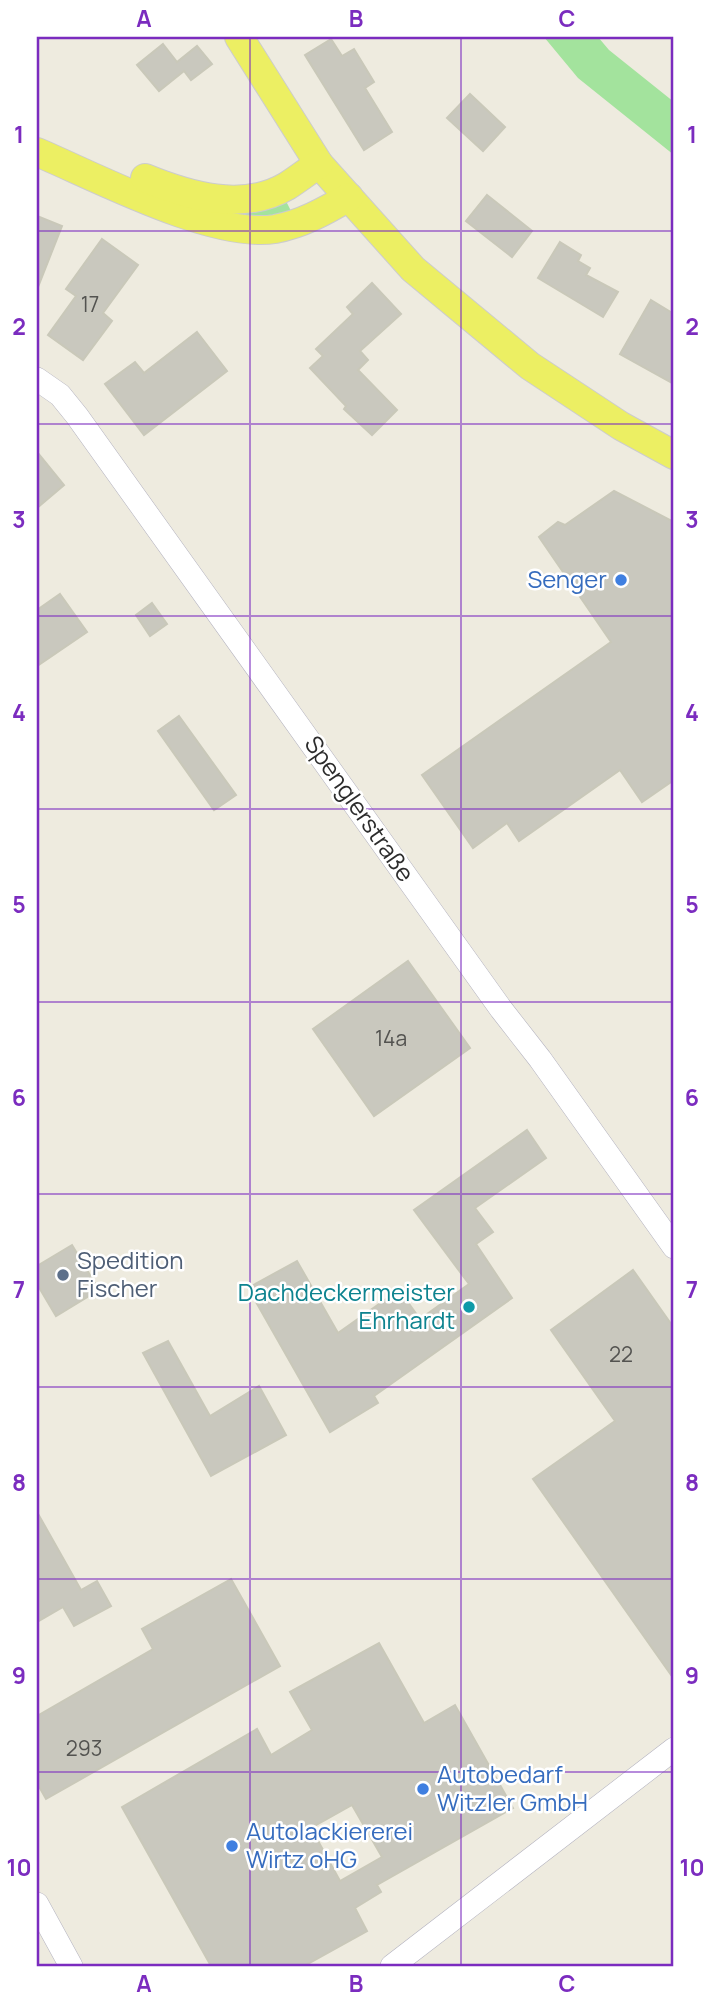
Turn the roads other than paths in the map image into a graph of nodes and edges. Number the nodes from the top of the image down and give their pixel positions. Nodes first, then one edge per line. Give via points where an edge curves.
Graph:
1 (239, 37) edge
2 (37, 133) edge
3 (37, 152) edge
4 (319, 164) junction
5 (349, 197) junction
6 (37, 379) edge
7 (674, 455) edge
8 (674, 1247) edge
9 (674, 1749) edge
10 (37, 1905) edge
11 (71, 1966) edge
12 (392, 1966) edge

1 - 4 main road
2 - 4 main road via 175,190 216,199 253,198 287,186
3 - 5 main road via 201,221 248,229 274,229 307,220
4 - 5 main road
5 - 7 main road via 413,269 530,366
6 - 8 street, Spenglerstraße via 77,416
9 - 12 street
10 - 11 street

